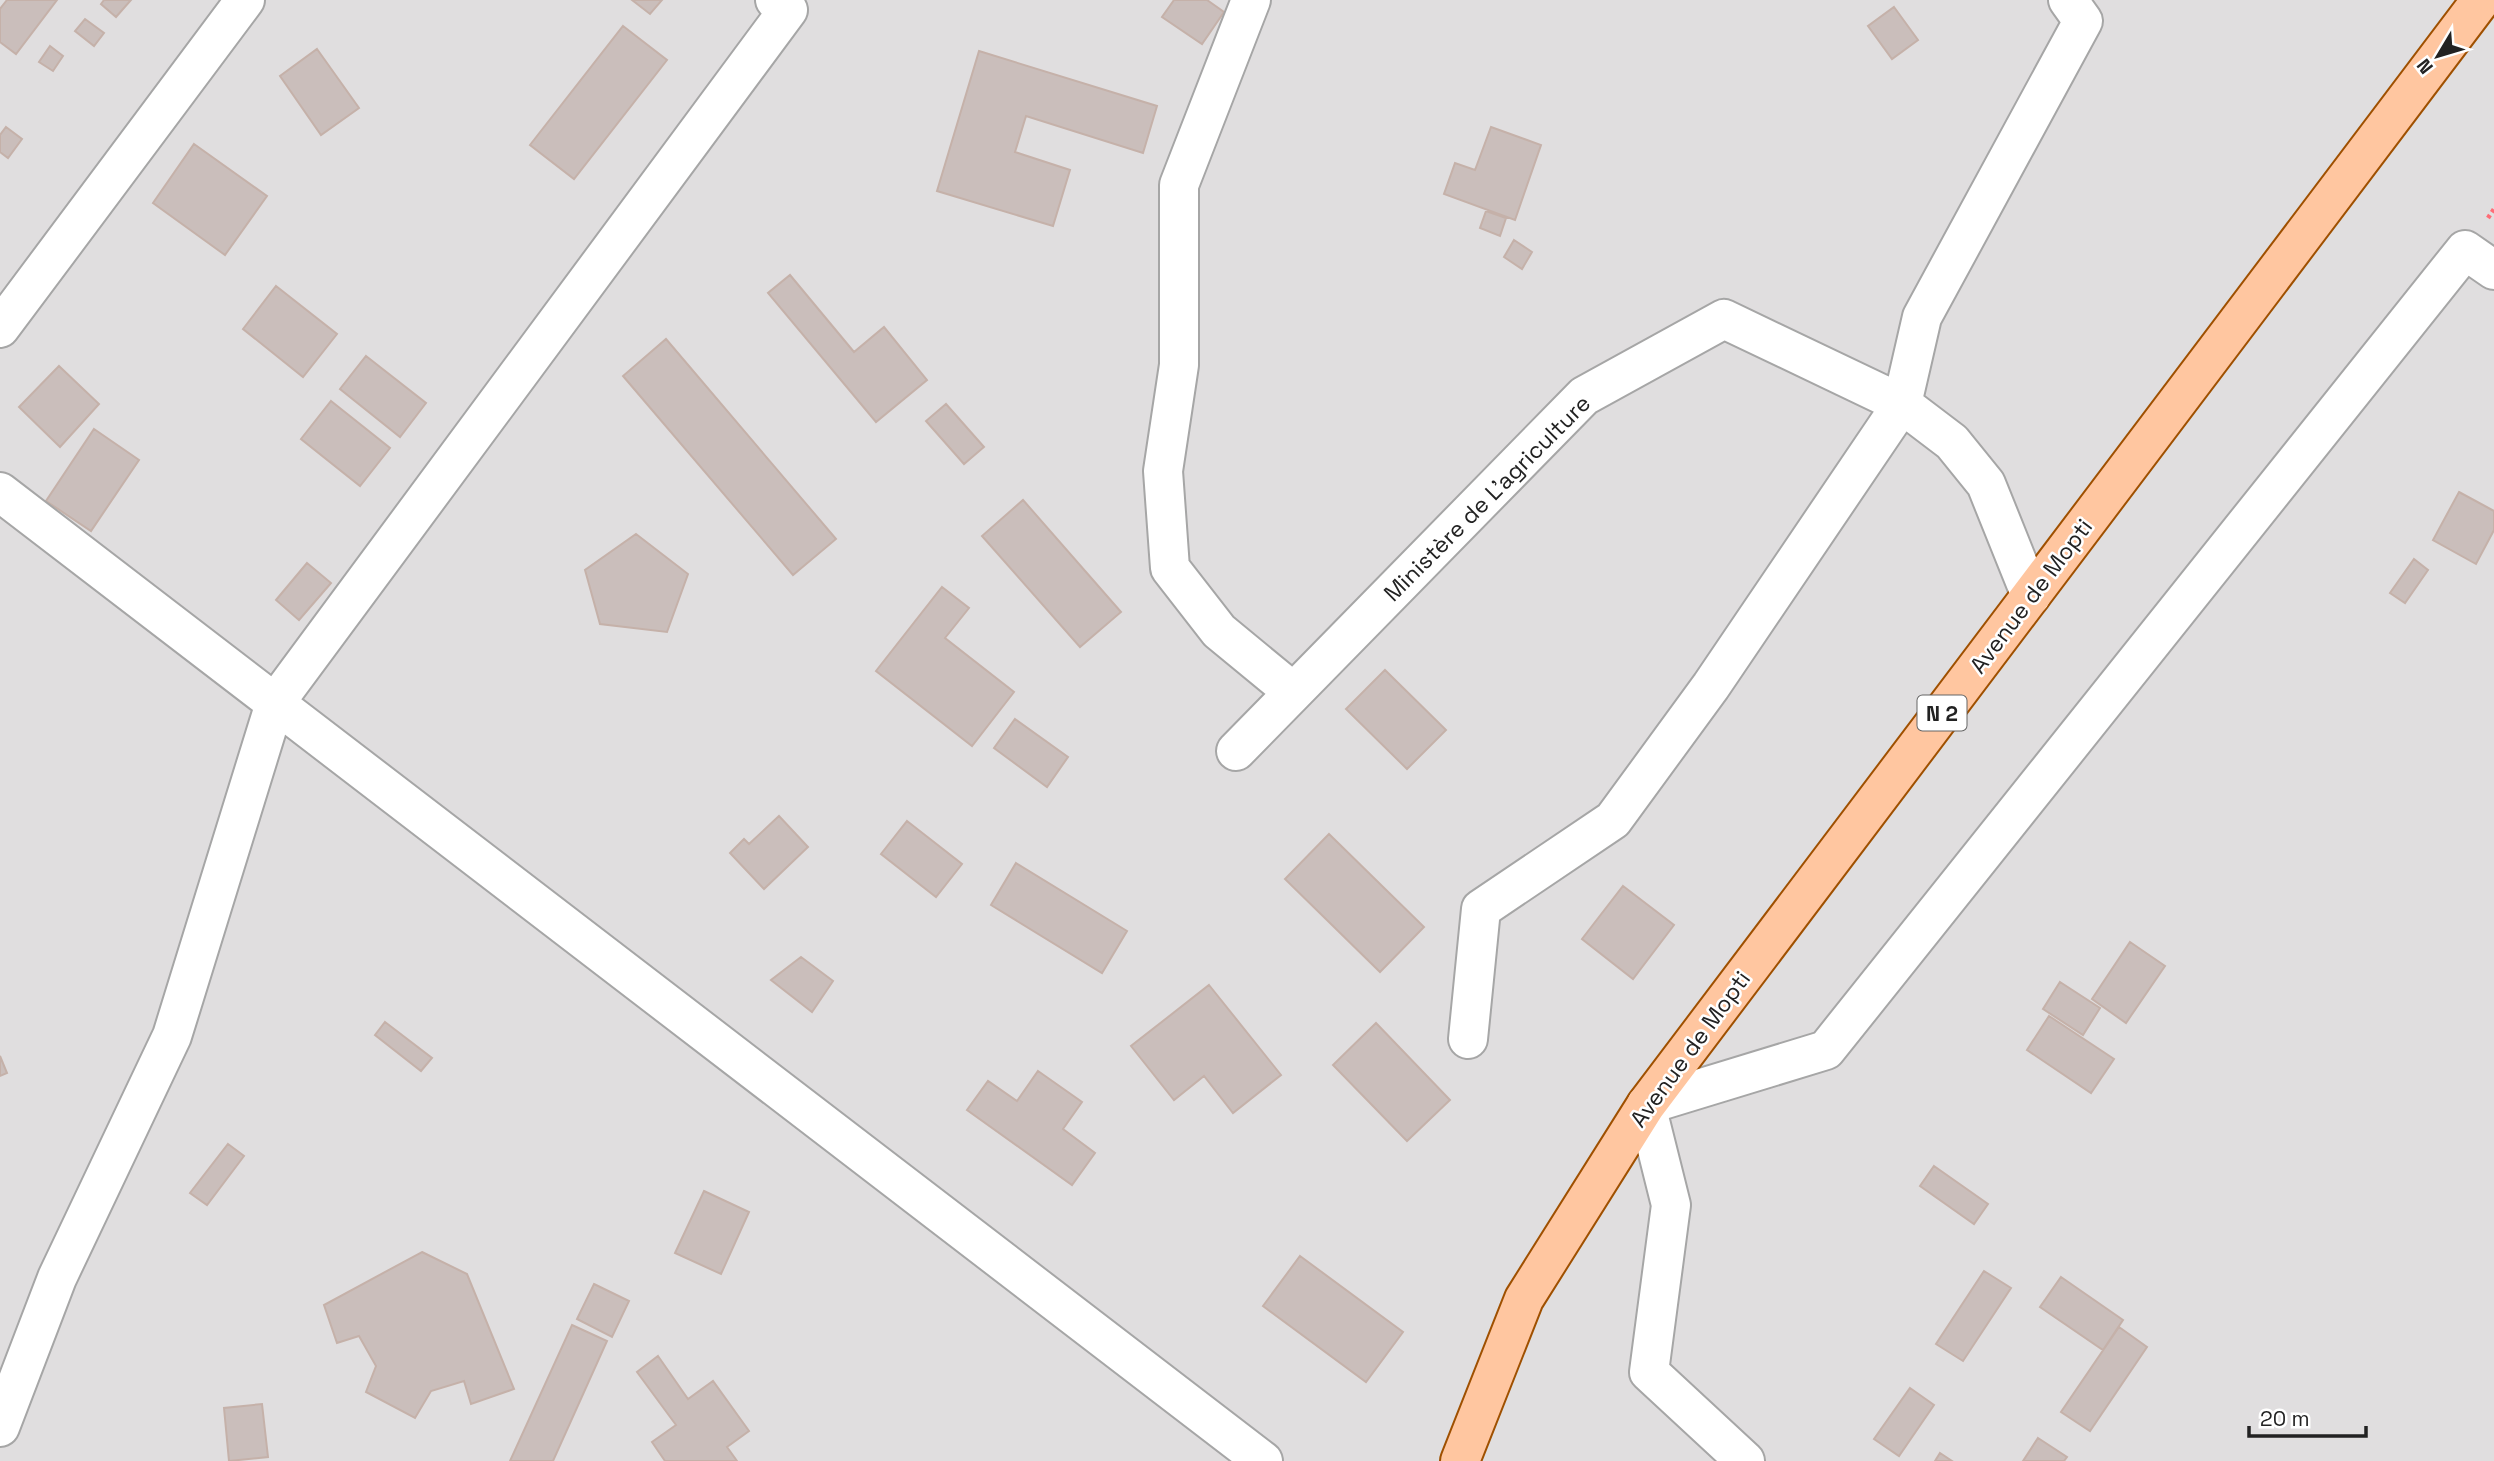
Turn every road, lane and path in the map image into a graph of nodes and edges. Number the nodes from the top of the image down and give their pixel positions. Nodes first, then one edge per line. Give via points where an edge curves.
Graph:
1 (245, 0) edge
2 (775, 0) edge
3 (1251, 0) edge
4 (2067, 0) edge
5 (2482, 0) edge
6 (2494, 270) edge
7 (0, 328) edge
8 (1902, 404) junction
9 (0, 492) edge
10 (2031, 596) junction
11 (1293, 692) junction
12 (275, 703) junction
13 (1236, 751) dead end
14 (1468, 1039) dead end
15 (1646, 1105) junction
16 (0, 1427) edge
17 (1263, 1461) edge
18 (1460, 1461) edge
19 (1745, 1461) edge

1 - 7 street
2 - 12 street via 788,10
3 - 11 street via 1179,185 1179,365 1163,471 1170,568 1219,631
4 - 8 street via 2083,21 1922,317
5 - 10 main road, Avenue de Mopti / N 2
6 - 15 street via 2465,250 1826,1050
8 - 10 street, Ministère de L'agriculture via 1952,442 1986,484
8 - 11 street, Ministère de L'agriculture via 1724,319 1584,397
8 - 14 street via 1711,686 1612,820 1481,909
9 - 12 street
10 - 15 main road, Avenue de Mopti / N 2
11 - 13 street, Ministère de L'agriculture
12 - 16 street via 172,1036 57,1278
12 - 17 street
15 - 18 main road, Avenue de Mopti / N 2 via 1524,1299
15 - 19 street via 1671,1205 1649,1372

